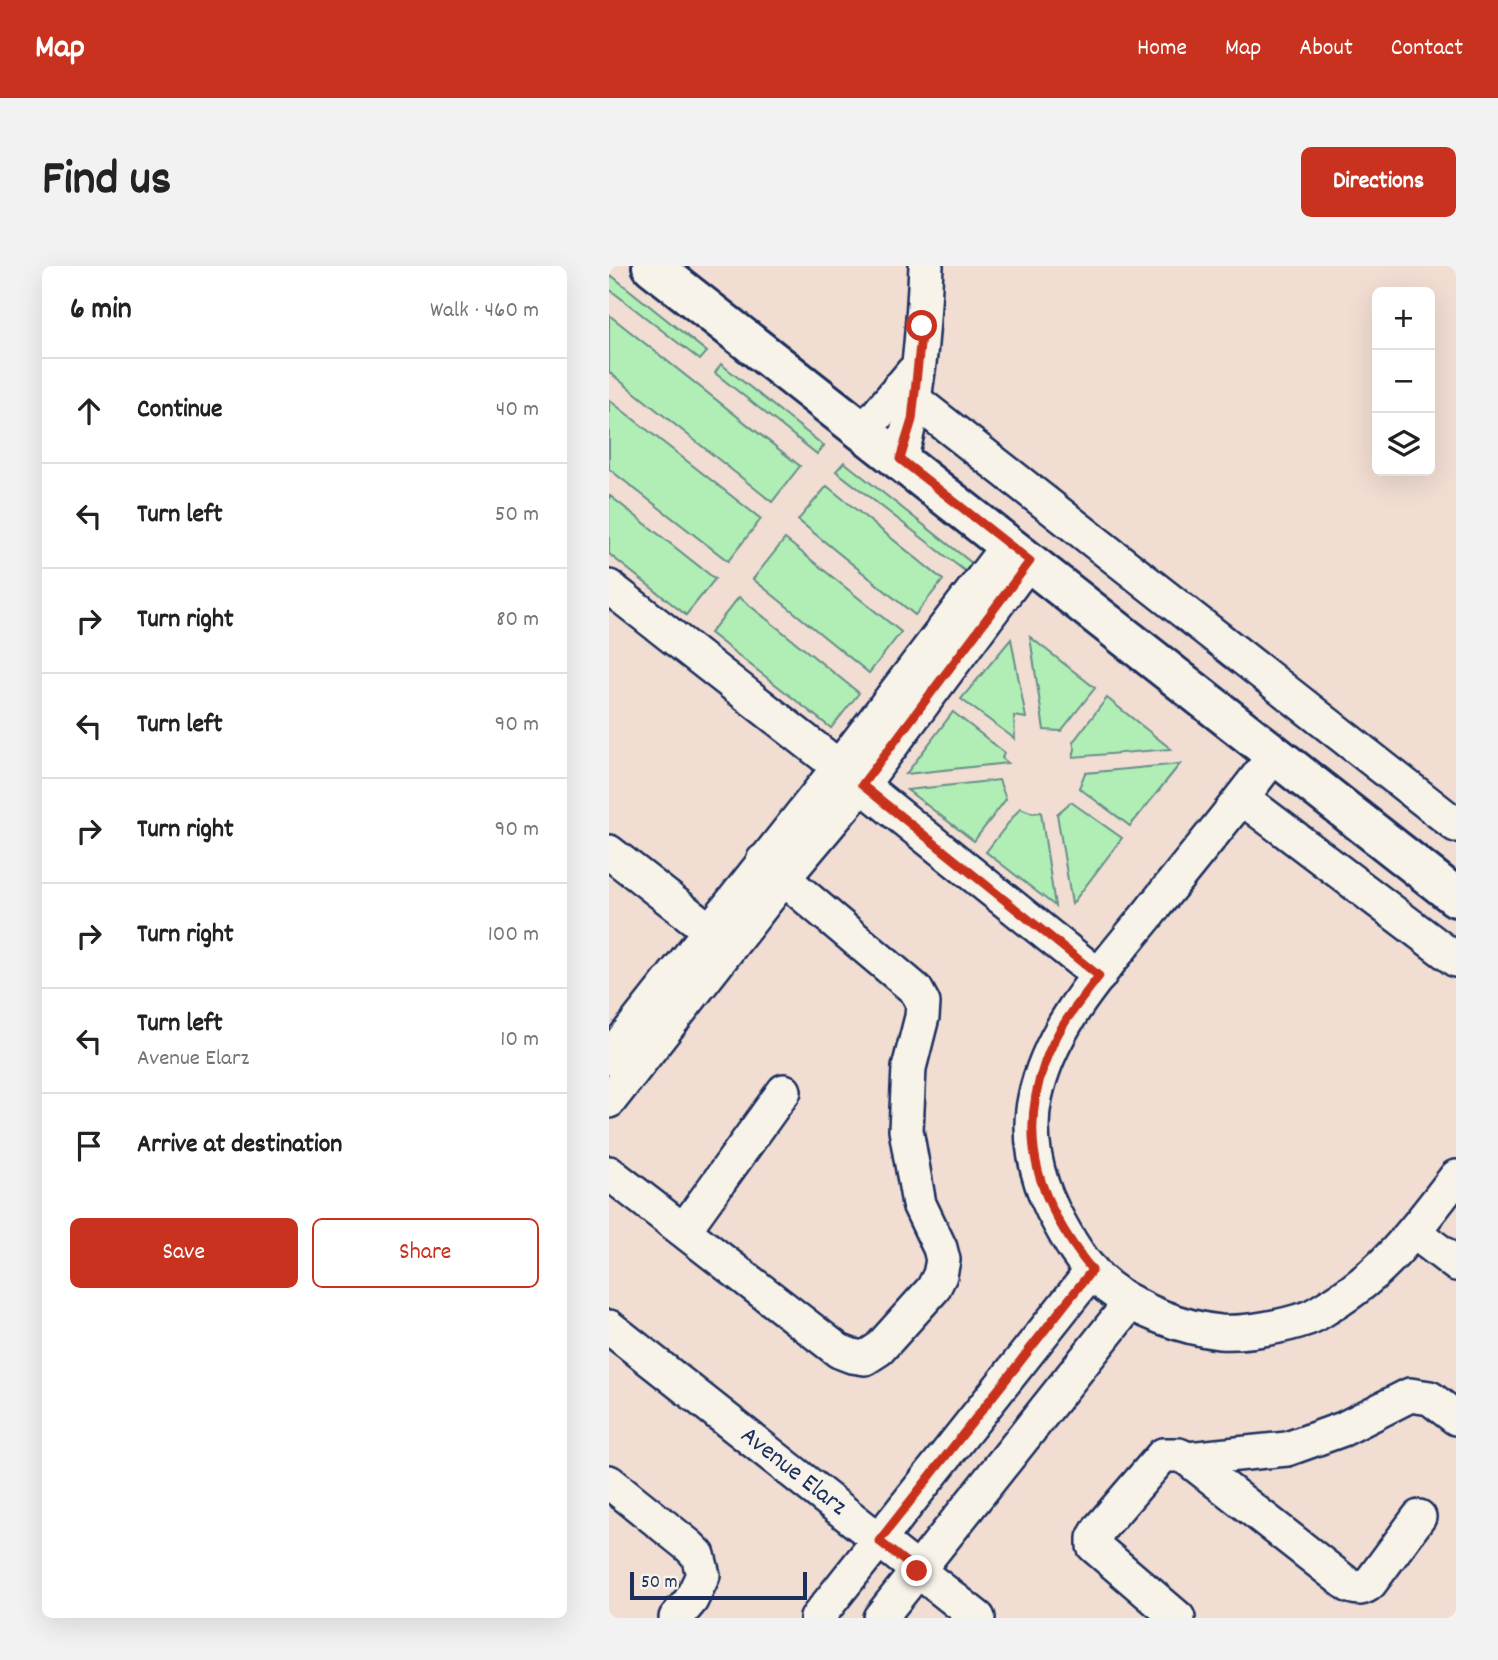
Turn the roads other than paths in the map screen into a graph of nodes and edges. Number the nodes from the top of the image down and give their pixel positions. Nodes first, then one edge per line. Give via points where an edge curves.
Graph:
1 (926, 266) edge
2 (663, 272) edge
3 (910, 385) junction
4 (864, 431) junction
5 (900, 459) junction
6 (1019, 553) junction
7 (609, 587) edge
8 (1275, 754) junction
9 (850, 776) junction
10 (1242, 797) junction
11 (1456, 825) edge
12 (609, 852) edge
13 (773, 870) junction
14 (1456, 897) edge
15 (709, 930) junction
16 (1456, 960) edge
17 (1099, 976) junction
18 (658, 1018) junction
19 (609, 1058) edge
20 (784, 1091) dead end
21 (609, 1101) edge
22 (609, 1173) edge
23 (1456, 1177) edge
24 (684, 1230) junction
25 (1414, 1232) junction
26 (1456, 1264) edge
27 (1092, 1270) junction
28 (1131, 1302) junction
29 (609, 1327) edge
30 (1456, 1418) edge
31 (1188, 1459) junction
32 (612, 1491) edge
33 (1419, 1517) dead end
34 (879, 1541) junction
35 (917, 1571) junction
36 (676, 1618) edge
37 (817, 1618) edge
38 (880, 1618) edge
39 (978, 1618) edge
40 (1178, 1618) edge

1 - 3 street
2 - 4 main road
3 - 4 street
3 - 5 street via 912,420
3 - 11 street via 1004,473
4 - 5 main road
5 - 6 main road
6 - 8 main road
6 - 9 street
7 - 9 street
8 - 10 street
8 - 14 main road
9 - 13 street
9 - 17 street
10 - 16 street
10 - 17 street
12 - 15 street
13 - 15 street
13 - 18 street
13 - 24 street via 916,990 923,1003 909,1068 906,1130 919,1204 943,1260 940,1275 933,1289 879,1349 865,1357 852,1356 839,1351
15 - 18 street
17 - 27 street via 1070,1015 1046,1060 1034,1099 1032,1132 1037,1171 1049,1203 1067,1240
18 - 19 street
18 - 21 street
20 - 24 street
22 - 24 street
23 - 25 street
25 - 26 street
25 - 28 street via 1347,1295 1310,1317 1221,1332 1176,1322
27 - 28 street via 1107,1287
27 - 34 street
28 - 35 street
29 - 34 street, Avenue Elarz
30 - 31 street via 1430,1398 1410,1395 1343,1429 1287,1449
31 - 33 street via 1358,1589 1370,1583
31 - 40 street via 1163,1455 1094,1538 1098,1551
32 - 36 street via 698,1555 703,1575
34 - 35 street, Avenue Elarz
34 - 37 street
35 - 38 street
35 - 39 street, Avenue Elarz

